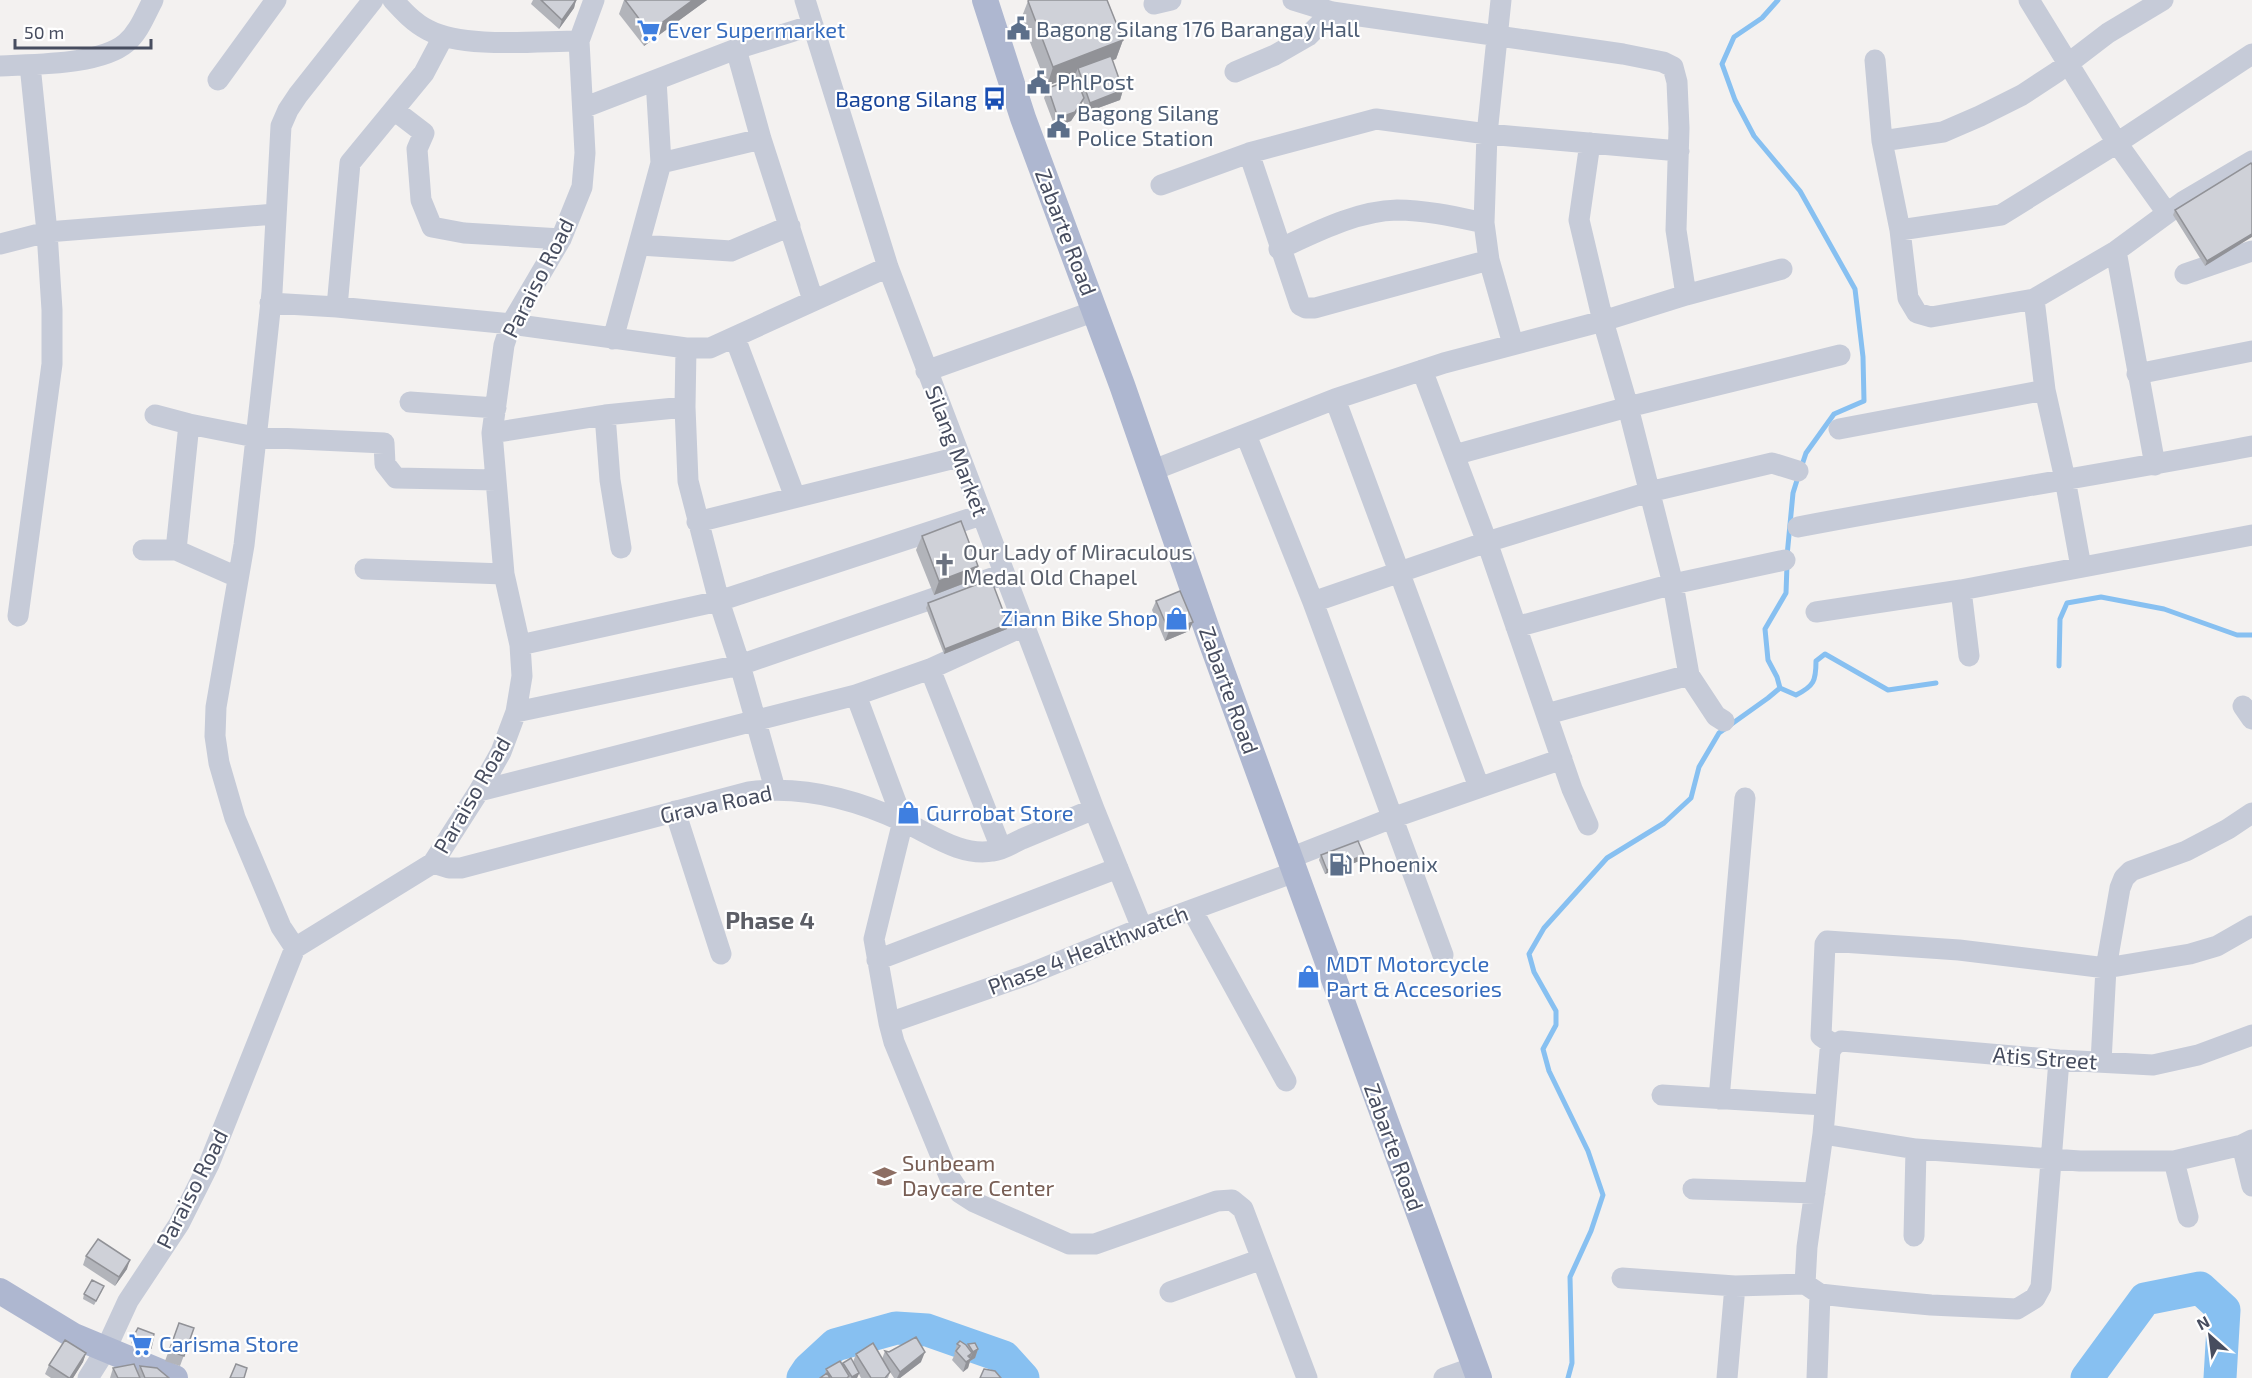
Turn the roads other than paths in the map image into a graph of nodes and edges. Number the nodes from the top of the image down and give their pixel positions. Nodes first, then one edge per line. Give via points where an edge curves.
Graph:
1 (153, 0) edge
2 (276, 0) edge
3 (373, 0) edge
4 (393, 0) edge
5 (805, 0) edge
6 (985, 0) edge
7 (1293, 0) edge
8 (1501, 0) edge
9 (2029, 0) edge
10 (588, 2) edge
11 (2156, 2) edge
12 (1332, 12) junction
13 (813, 25) junction
14 (443, 37) junction
15 (1497, 37) junction
16 (579, 41) junction
17 (736, 49) junction
18 (2252, 54) edge
19 (1875, 60) dead end
20 (2069, 63) junction
21 (30, 65) junction
22 (0, 66) edge
23 (1235, 72) dead end
24 (218, 80) dead end
25 (656, 80) junction
26 (583, 108) junction
27 (394, 110) junction
28 (1486, 134) junction
29 (761, 139) junction
30 (1882, 141) junction
31 (1590, 143) junction
32 (2117, 143) junction
33 (1679, 151) junction
34 (1249, 153) junction
35 (2252, 162) edge
36 (661, 163) junction
37 (1161, 185) dead end
38 (2167, 213) junction
39 (275, 214) junction
40 (1484, 223) junction
41 (790, 226) junction
42 (1900, 230) junction
43 (48, 232) junction
44 (561, 239) junction
45 (0, 244) edge
46 (640, 245) junction
47 (1279, 249) junction
48 (2116, 251) junction
49 (2252, 251) edge
50 (1489, 260) junction
51 (888, 267) junction
52 (1782, 269) dead end
53 (2185, 274) dead end
54 (1686, 295) junction
55 (2034, 299) junction
56 (813, 300) junction
57 (270, 303) junction
58 (337, 307) junction
59 (1095, 310) junction
60 (1603, 321) junction
61 (511, 324) junction
62 (735, 338) junction
63 (613, 339) junction
64 (1513, 344) junction
65 (686, 348) junction
66 (2252, 351) edge
67 (1840, 355) dead end
68 (1422, 370) junction
69 (926, 371) junction
70 (2137, 374) junction
71 (2045, 390) junction
72 (1335, 399) junction
73 (411, 402) dead end
74 (685, 407) junction
75 (1628, 407) junction
76 (496, 408) junction
77 (155, 414) dead end
78 (605, 415) junction
79 (189, 424) junction
80 (1839, 429) dead end
81 (492, 433) junction
82 (1246, 435) junction
83 (255, 437) junction
84 (2252, 446) edge
85 (1454, 455) junction
86 (959, 457) junction
87 (2155, 465) junction
88 (1151, 471) junction
89 (1798, 471) dead end
90 (2065, 479) junction
91 (496, 480) junction
92 (1649, 492) junction
93 (795, 497) junction
94 (981, 515) junction
95 (697, 522) junction
96 (1798, 527) dead end
97 (2252, 535) edge
98 (1487, 542) junction
99 (621, 549) dead end
100 (143, 550) dead end
101 (176, 550) junction
102 (1785, 560) dead end
103 (2081, 567) junction
104 (365, 569) dead end
105 (1400, 572) junction
106 (504, 574) junction
107 (1004, 574) junction
108 (237, 577) junction
109 (1673, 584) junction
110 (1961, 590) junction
111 (719, 601) junction
112 (1313, 602) junction
113 (1816, 612) dead end
114 (18, 616) dead end
115 (1024, 626) junction
116 (1515, 627) junction
117 (520, 645) junction
118 (1969, 656) dead end
119 (740, 665) junction
120 (930, 669) junction
121 (1689, 675) junction
122 (856, 695) junction
123 (516, 712) junction
124 (1547, 714) junction
125 (755, 720) junction
126 (1724, 721) dead end
127 (1562, 759) junction
128 (1479, 787) junction
129 (774, 789) junction
130 (479, 790) junction
131 (1745, 798) dead end
132 (1094, 809) junction
133 (675, 812) junction
134 (2252, 813) edge
135 (1392, 818) junction
136 (903, 821) junction
137 (1588, 825) dead end
138 (1001, 848) junction
139 (433, 863) junction
140 (1293, 865) junction
141 (1118, 868) junction
142 (1192, 910) junction
143 (2252, 926) edge
144 (1142, 928) junction
145 (295, 948) junction
146 (721, 954) dead end
147 (1443, 955) dead end
148 (877, 960) junction
149 (2106, 968) junction
150 (890, 1028) junction
151 (2252, 1035) edge
152 (1834, 1045) junction
153 (2059, 1060) junction
154 (2101, 1062) junction
155 (1286, 1081) dead end
156 (1662, 1095) dead end
157 (1719, 1099) junction
158 (1824, 1105) junction
159 (1823, 1134) junction
160 (2247, 1142) edge
161 (1916, 1149) junction
162 (2051, 1158) junction
163 (2174, 1161) junction
164 (2252, 1186) edge
165 (1693, 1189) dead end
166 (1815, 1193) junction
167 (2188, 1217) dead end
168 (1914, 1236) dead end
169 (1262, 1259) junction
170 (1622, 1278) dead end
171 (1735, 1286) junction
172 (1813, 1289) junction
173 (0, 1291) edge
174 (1170, 1292) dead end
175 (105, 1351) junction
176 (1477, 1373) edge
177 (88, 1378) edge
178 (175, 1378) edge
179 (1307, 1378) edge
180 (1443, 1378) edge
181 (1727, 1378) edge
182 (1817, 1378) edge

1 - 21 street via 140,26 118,48 96,58
2 - 24 street
3 - 39 street via 288,110 281,126
4 - 14 street via 407,15
5 - 13 street, Silang Market
6 - 59 main road, Zabarte Road via 1023,118
7 - 12 street
8 - 15 street
9 - 20 street
10 - 16 street, Paraiso Road
11 - 20 street
12 - 15 street
12 - 23 street via 1308,36
13 - 17 street
13 - 51 street, Silang Market
14 - 16 street via 468,42
14 - 27 street via 424,73
15 - 28 street
15 - 33 street via 1623,54 1672,66 1677,82
16 - 26 street, Paraiso Road
17 - 25 street
17 - 29 street
18 - 32 street
19 - 30 street
20 - 30 street via 2022,95 1943,132
20 - 32 street
21 - 22 street
21 - 43 street
25 - 26 street
25 - 36 street
26 - 44 street, Paraiso Road via 585,170
27 - 44 street via 424,133 417,149 421,200 432,227 464,233
27 - 58 street via 348,169
28 - 31 street
28 - 34 street via 1376,119
28 - 40 street
29 - 36 street
29 - 41 street
30 - 42 street
31 - 33 street
31 - 60 street via 1579,220
32 - 38 street
32 - 42 street via 2001,215
33 - 54 street via 1675,210
34 - 37 street
34 - 47 street
35 - 38 street
36 - 46 street
38 - 48 street
39 - 43 street
39 - 57 street
40 - 47 street via 1424,212 1372,213
40 - 50 street
41 - 46 street via 731,251
41 - 56 street
42 - 55 street via 1908,298 1917,313 1932,317
43 - 45 street
43 - 114 street via 52,364
44 - 61 street, Paraiso Road
46 - 63 street
47 - 50 street via 1300,306 1306,308
48 - 55 street
48 - 70 street
49 - 53 street
50 - 64 street
51 - 56 street
51 - 69 street, Silang Market
52 - 54 street
54 - 60 street
55 - 71 street
56 - 62 street
57 - 58 street
57 - 83 street
58 - 61 street
59 - 69 street
59 - 88 main road, Zabarte Road
60 - 64 street
60 - 75 street
61 - 63 street
61 - 76 street, Paraiso Road via 504,345
62 - 65 street via 710,348
62 - 93 street
63 - 65 street
64 - 68 street
65 - 74 street
66 - 70 street
67 - 75 street
68 - 72 street
68 - 85 street
69 - 86 street, Silang Market
70 - 87 street
71 - 80 street
71 - 90 street
72 - 82 street
72 - 105 street
73 - 76 street
74 - 78 street
74 - 95 street via 688,481
75 - 85 street
75 - 92 street
76 - 81 street, Paraiso Road
77 - 79 street
78 - 81 street
78 - 99 street
79 - 83 street
79 - 101 street
81 - 91 street, Paraiso Road
82 - 88 street
82 - 112 street
83 - 91 street via 384,443 385,464 396,478
83 - 108 street
84 - 87 street
85 - 98 street
86 - 93 street
86 - 94 street, Silang Market
87 - 90 street
88 - 140 main road, Zabarte Road
89 - 92 street via 1772,463
90 - 96 street
90 - 103 street
91 - 106 street, Paraiso Road
92 - 98 street
92 - 109 street
93 - 95 street
94 - 107 street, Silang Market
94 - 111 street
95 - 111 street
97 - 103 street
98 - 105 street
98 - 116 street
100 - 101 street
101 - 108 street
102 - 109 street
103 - 110 street
104 - 106 street
105 - 112 street
105 - 128 street
106 - 117 street, Paraiso Road
107 - 115 street, Silang Market
107 - 119 street
108 - 145 street via 216,707 219,763 235,818 263,888
109 - 116 street
109 - 121 street
110 - 113 street
110 - 118 street
111 - 117 street
111 - 119 street
112 - 135 street
115 - 120 street
115 - 132 street, Silang Market
116 - 124 street
117 - 123 street, Paraiso Road via 522,676
119 - 123 street
119 - 125 street
120 - 122 street
120 - 138 street
121 - 124 street
121 - 126 street via 1716,716
122 - 125 street
122 - 136 street
123 - 130 street, Paraiso Road via 501,752
124 - 127 street
125 - 129 street
125 - 130 street
127 - 128 street, Phase 4 Healthwatch
127 - 137 street
128 - 135 street, Phase 4 Healthwatch
129 - 133 street, Grava Road
129 - 136 street, Grava Road via 852,801
130 - 139 street, Paraiso Road
131 - 157 street
132 - 138 street, Grava Road
132 - 141 street, Silang Market
133 - 139 street, Grava Road via 461,868
133 - 146 street
134 - 149 street via 2228,830 2131,871 2124,878
135 - 140 street, Phase 4 Healthwatch
135 - 147 street
136 - 138 street, Grava Road via 944,843 971,851 993,852
136 - 148 street via 876,930
139 - 145 street, Paraiso Road
140 - 142 street, Phase 4 Healthwatch
140 - 176 main road, Zabarte Road
141 - 144 street, Silang Market
141 - 148 street
142 - 144 street, Phase 4 Healthwatch
142 - 155 street
143 - 149 street via 2217,946 2190,954
144 - 150 street, Phase 4 Healthwatch
145 - 175 street, Paraiso Road via 209,1164 178,1224 128,1301
148 - 150 street
149 - 152 street via 1959,950 1827,941 1821,1036
149 - 154 street
150 - 169 street via 950,1178 960,1193 974,1202 1069,1244 1095,1244 1217,1201 1232,1200 1243,1209
151 - 154 street, Atis Street via 2198,1055 2153,1065
152 - 153 street, Atis Street via 1841,1041
152 - 158 street
153 - 154 street, Atis Street
153 - 162 street
156 - 157 street
157 - 158 street
158 - 159 street
159 - 161 street
159 - 166 street
160 - 163 street
160 - 164 street
161 - 162 street
161 - 168 street
162 - 163 street
162 - 172 street via 2041,1287 2035,1298 2018,1309 1931,1305
163 - 167 street
165 - 166 street
166 - 172 street via 1807,1248
169 - 174 street
169 - 179 street
170 - 171 street
171 - 172 street
171 - 181 street
172 - 182 street
173 - 175 main road
175 - 177 street, Paraiso Road
175 - 178 main road
176 - 180 street

